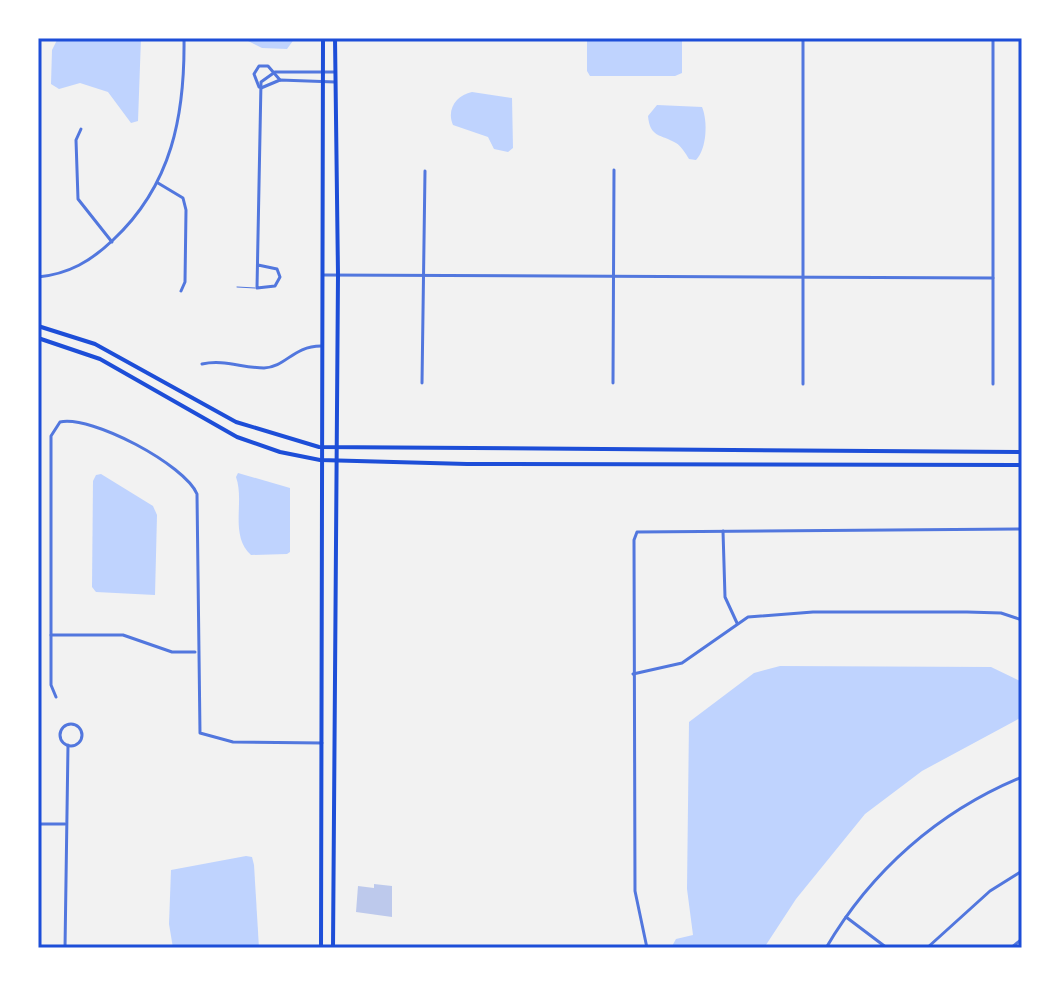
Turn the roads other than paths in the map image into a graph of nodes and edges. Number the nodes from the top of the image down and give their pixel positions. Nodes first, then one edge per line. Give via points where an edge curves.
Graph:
1 (184, 38) edge
2 (323, 38) edge
3 (335, 38) edge
4 (803, 38) edge
5 (993, 38) edge
6 (275, 72) junction
7 (293, 72) junction
8 (323, 72) junction
9 (335, 72) junction
10 (280, 80) junction
11 (299, 81) junction
12 (323, 82) junction
13 (336, 82) junction
14 (258, 89) junction
15 (81, 129) dead end
16 (614, 170) dead end
17 (425, 171) dead end
18 (158, 183) junction
19 (112, 242) junction
20 (258, 265) junction
21 (323, 275) junction
22 (338, 275) junction
23 (424, 276) junction
24 (38, 277) edge
25 (613, 277) junction
26 (803, 277) junction
27 (993, 278) junction
28 (237, 287) dead end
29 (257, 288) junction
30 (181, 291) dead end
31 (38, 326) edge
32 (38, 338) edge
33 (321, 346) junction
34 (202, 364) dead end
35 (422, 383) dead end
36 (613, 383) dead end
37 (803, 384) dead end
38 (993, 384) dead end
39 (319, 447) junction
40 (335, 448) junction
41 (739, 451) junction
42 (1022, 452) edge
43 (320, 460) junction
44 (334, 461) junction
45 (739, 463) junction
46 (1022, 465) edge
47 (1022, 529) edge
48 (723, 531) junction
49 (1022, 620) edge
50 (737, 623) junction
51 (51, 635) junction
52 (197, 652) junction
53 (633, 674) junction
54 (56, 697) dead end
55 (322, 743) junction
56 (68, 745) junction
57 (1022, 777) edge
58 (38, 824) edge
59 (65, 824) junction
60 (1022, 871) edge
61 (846, 917) junction
62 (1022, 939) edge
63 (65, 948) edge
64 (321, 948) edge
65 (333, 948) edge
66 (647, 948) edge
67 (826, 948) edge
68 (887, 948) edge
69 (927, 948) edge
70 (1011, 948) edge

1 - 18 street via 181,115
2 - 8 main road
3 - 9 main road
4 - 26 street
5 - 27 street
6 - 7 street
6 - 10 street
6 - 14 street
6 - 14 street via 268,66 256,69
7 - 8 street
7 - 11 street
8 - 9 street
8 - 12 main road
9 - 13 main road
10 - 11 street
10 - 14 street
11 - 12 street
12 - 13 street
12 - 21 main road
13 - 22 main road
14 - 20 street
15 - 19 street via 76,140 78,199
16 - 25 street
17 - 23 street
18 - 19 street
18 - 30 street via 183,198 186,210
19 - 24 street via 81,266
20 - 29 street
20 - 29 street via 274,267 280,277 273,287
21 - 22 street
21 - 33 main road
22 - 23 street
22 - 40 main road
23 - 25 street
23 - 35 street
25 - 26 street
25 - 36 street
26 - 27 street
26 - 37 street
27 - 38 street
28 - 29 lane
31 - 39 main road via 95,344 236,422
32 - 43 main road via 112,365 237,437
33 - 34 street via 300,347 265,368 218,360
33 - 39 main road
39 - 40 main road
39 - 43 main road
40 - 41 main road
40 - 44 main road
41 - 42 main road
41 - 45 main road
43 - 44 main road
43 - 55 main road
44 - 45 main road
44 - 65 main road
45 - 46 main road
47 - 48 street
48 - 50 street via 725,597
48 - 53 street via 637,532
49 - 50 street via 978,612 813,612 776,613
50 - 53 street via 682,663
51 - 52 street via 123,635 172,652
51 - 52 street via 51,436 55,425 65,420 105,427 195,488
51 - 54 street via 51,685
52 - 55 street via 200,733 233,742
53 - 66 street via 635,891
55 - 64 main road
56 - 56 street via 60,734 72,724 81,737
56 - 59 street
57 - 61 street via 955,812 902,852
58 - 59 street
59 - 63 street
60 - 69 street via 990,891
61 - 67 street
61 - 68 street
62 - 70 street

